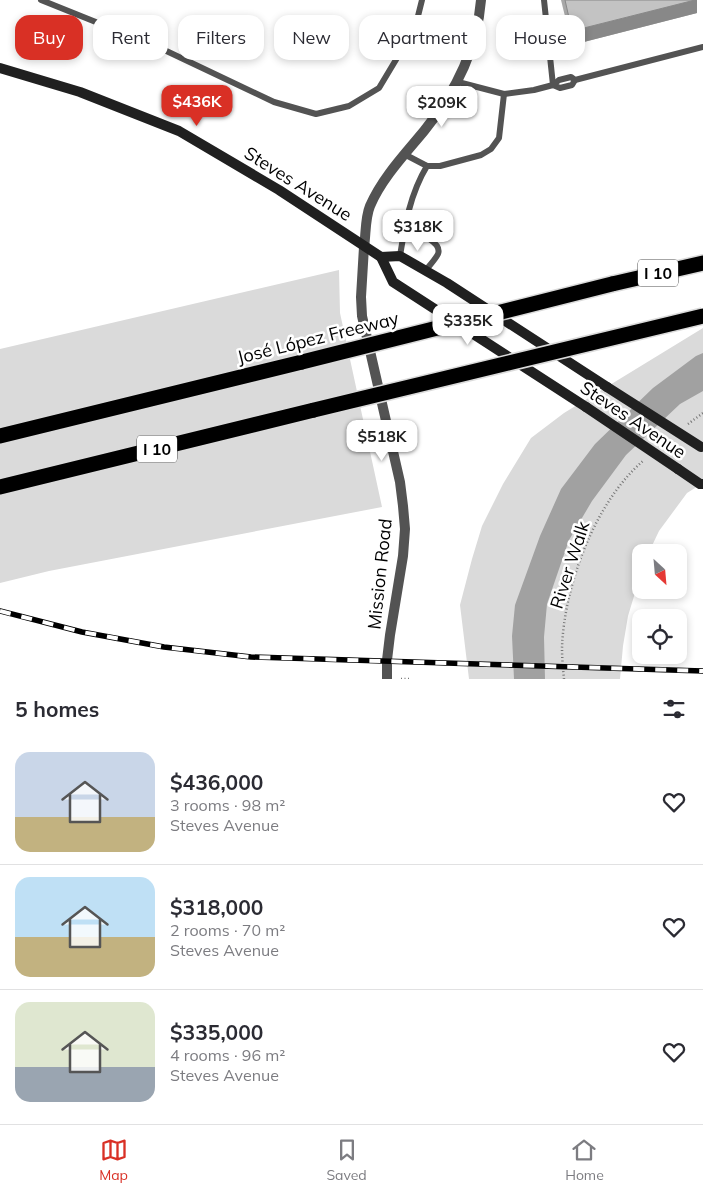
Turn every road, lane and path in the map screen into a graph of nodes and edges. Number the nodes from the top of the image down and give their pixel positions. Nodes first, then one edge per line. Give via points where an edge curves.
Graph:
1 (41, 0) edge
2 (422, 0) edge
3 (481, 0) edge
4 (544, 0) edge
5 (703, 47) edge
6 (0, 68) edge
7 (458, 82) junction
8 (554, 85) junction
9 (504, 94) junction
10 (404, 154) junction
11 (427, 166) junction
12 (405, 228) junction
13 (364, 247) junction
14 (400, 256) junction
15 (381, 257) junction
16 (703, 262) edge
17 (425, 271) junction
18 (703, 316) edge
19 (703, 414) edge
20 (685, 426) dead end
21 (0, 436) edge
22 (702, 448) edge
23 (644, 461) dead end
24 (703, 484) edge
25 (0, 487) edge
26 (387, 679) edge
27 (401, 679) edge
28 (410, 679) edge
29 (564, 679) edge

1 - 2 lane via 158,48 274,102 316,114 349,106 379,88 414,28
3 - 7 street, Mission Road via 475,38
4 - 8 lane
5 - 8 lane via 575,80 571,77 559,80
6 - 13 main road, Steves Avenue via 80,92 178,131 279,190
7 - 9 lane
7 - 10 street, Mission Road via 446,103
8 - 9 lane
9 - 11 lane via 499,138 491,149 474,157
10 - 11 lane
10 - 13 street, Mission Road via 370,207
11 - 12 lane via 412,194
12 - 14 lane
12 - 17 lane via 438,245 437,256
13 - 15 main road, Steves Avenue
13 - 26 street, Mission Road via 362,316 400,482 405,530
14 - 15 main road
14 - 17 main road, Steves Avenue
15 - 24 main road, Steves Avenue, bridge via 393,282
16 - 21 highway, José López Freeway / I 10, bridge
17 - 22 main road, Steves Avenue, bridge
18 - 25 highway, I 10, bridge
19 - 20 path
23 - 29 path, River Walk via 614,494 589,536 566,612 562,648
27 - 28 path

